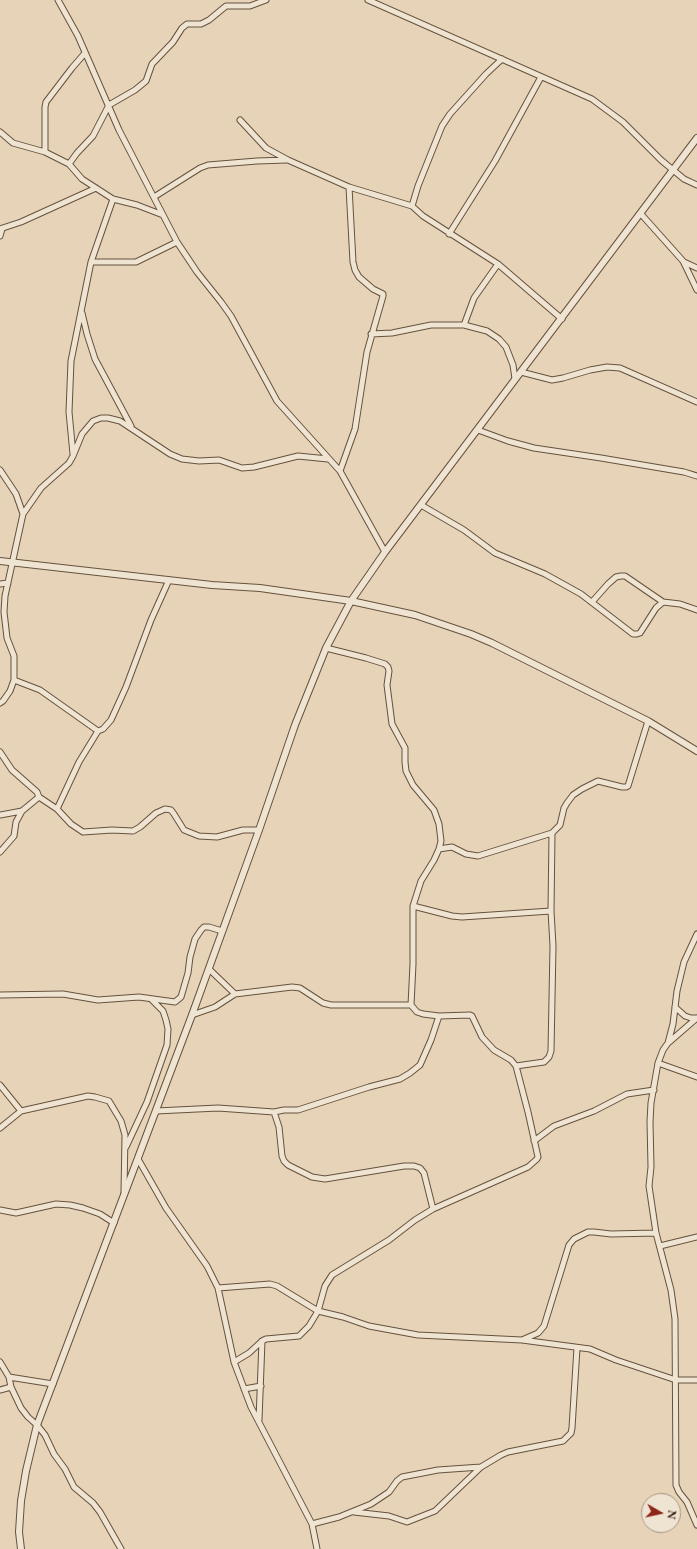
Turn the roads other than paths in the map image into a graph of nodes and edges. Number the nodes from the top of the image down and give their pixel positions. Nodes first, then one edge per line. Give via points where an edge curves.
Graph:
1 (58, 0) edge
2 (266, 0) edge
3 (368, 0) edge
4 (85, 53) junction
5 (502, 59) junction
6 (541, 77) junction
7 (109, 106) junction
8 (240, 120) dead end
9 (0, 132) edge
10 (697, 138) edge
11 (45, 152) junction
12 (288, 160) junction
13 (69, 164) junction
14 (673, 169) junction
15 (697, 185) edge
16 (348, 187) junction
17 (96, 188) junction
18 (154, 197) junction
19 (113, 199) junction
20 (412, 206) junction
21 (641, 214) junction
22 (163, 215) junction
23 (1, 229) edge
24 (449, 234) junction
25 (0, 236) edge
26 (177, 242) junction
27 (683, 261) junction
28 (92, 262) junction
29 (498, 264) junction
30 (697, 268) edge
31 (697, 290) edge
32 (82, 310) junction
33 (562, 319) junction
34 (464, 325) junction
35 (371, 334) junction
36 (522, 372) junction
37 (515, 380) junction
38 (697, 402) edge
39 (131, 427) junction
40 (478, 430) junction
41 (73, 456) junction
42 (328, 459) junction
43 (0, 470) edge
44 (340, 471) junction
45 (697, 476) edge
46 (421, 505) junction
47 (24, 514) junction
48 (385, 552) junction
49 (0, 561) edge
50 (12, 563) junction
51 (169, 580) junction
52 (8, 583) junction
53 (0, 584) edge
54 (351, 601) junction
55 (592, 602) junction
56 (663, 602) junction
57 (697, 610) edge
58 (326, 648) junction
59 (14, 680) junction
60 (0, 703) edge
61 (648, 721) junction
62 (98, 732) junction
63 (697, 751) edge
64 (0, 752) edge
65 (39, 797) junction
66 (56, 809) junction
67 (22, 811) junction
68 (0, 815) edge
69 (259, 830) junction
70 (552, 833) junction
71 (438, 849) junction
72 (0, 852) edge
73 (413, 906) junction
74 (551, 911) junction
75 (222, 931) junction
76 (697, 934) edge
77 (209, 969) junction
78 (235, 994) junction
79 (0, 995) edge
80 (151, 998) junction
81 (411, 1005) junction
82 (675, 1007) junction
83 (192, 1016) junction
84 (439, 1016) junction
85 (697, 1018) edge
86 (668, 1043) junction
87 (658, 1063) junction
88 (516, 1066) junction
89 (697, 1077) edge
90 (0, 1085) edge
91 (654, 1090) junction
92 (21, 1111) junction
93 (156, 1111) junction
94 (274, 1112) junction
95 (0, 1128) edge
96 (534, 1141) junction
97 (125, 1150) junction
98 (138, 1159) junction
99 (124, 1196) junction
100 (433, 1209) junction
101 (0, 1210) edge
102 (114, 1223) junction
103 (656, 1233) junction
104 (697, 1237) edge
105 (660, 1246) junction
106 (218, 1288) junction
107 (318, 1311) junction
108 (522, 1340) junction
109 (262, 1341) junction
110 (577, 1348) junction
111 (0, 1362) edge
112 (234, 1362) junction
113 (9, 1377) junction
114 (676, 1380) junction
115 (697, 1380) edge
116 (53, 1384) junction
117 (261, 1386) junction
118 (11, 1387) junction
119 (244, 1389) junction
120 (0, 1390) edge
121 (258, 1422) junction
122 (38, 1425) junction
123 (482, 1467) junction
124 (353, 1512) junction
125 (312, 1524) junction
126 (697, 1525) edge
127 (21, 1549) edge
128 (121, 1549) edge
129 (317, 1549) edge

1 - 4 street
2 - 7 street via 250,6 226,6 201,24 187,24 152,64 146,81
3 - 5 street
4 - 7 street
4 - 11 street via 46,102
5 - 6 street
5 - 20 street via 450,114 442,126
6 - 14 street via 581,93 603,106
6 - 24 street via 495,161
7 - 13 street via 93,136
7 - 18 street
8 - 12 street via 266,148
9 - 11 street via 13,143
10 - 14 street
11 - 13 street
12 - 16 street
12 - 18 street via 208,165
13 - 17 street via 82,179
14 - 15 street via 684,179
14 - 21 street
16 - 20 street
16 - 35 street via 355,270 359,277 383,295
17 - 19 street
17 - 23 street
18 - 22 street
19 - 22 street
19 - 28 street
20 - 24 street
21 - 27 street
21 - 33 street
22 - 26 street
23 - 25 street
24 - 29 street
26 - 28 street via 136,262
26 - 42 street via 231,316 277,401
27 - 30 street
27 - 31 street
28 - 32 street
29 - 33 street
29 - 34 street via 474,298
32 - 39 street via 95,359
32 - 41 street via 69,383
33 - 36 street
34 - 35 street via 431,325
34 - 37 street via 487,331 499,339 510,356
35 - 44 street via 358,417
36 - 37 street
36 - 38 street via 552,380 607,367 620,368
37 - 40 street
39 - 41 street via 108,418 93,421 82,434
39 - 42 street via 170,454 182,459 219,460 242,468 298,456
40 - 45 street via 534,448
40 - 46 street
41 - 47 street via 41,488
42 - 44 street
43 - 47 street via 16,494
44 - 48 street
46 - 48 street
46 - 55 street via 464,530 495,553 545,574
47 - 50 street
48 - 54 street
49 - 50 street
50 - 51 street
50 - 52 street
51 - 54 street via 260,588
51 - 62 street via 111,720
52 - 53 street
52 - 59 street via 4,625 14,656
54 - 58 street
54 - 61 street via 415,615 471,634
55 - 56 street via 616,577 625,576
55 - 56 street via 633,634 640,633 656,608
56 - 57 street
58 - 69 street via 295,725
58 - 71 street via 366,658 388,667 387,685 392,724 405,748 406,771 434,810 441,840
59 - 60 street via 10,691
59 - 62 street via 40,690
61 - 63 street
61 - 70 street via 628,786 598,781 582,789 567,803 560,825
62 - 66 street via 79,762
64 - 65 street via 12,770
65 - 66 street
65 - 67 street
66 - 69 street via 83,832 133,830 166,809 174,814 184,830 199,836 217,837 243,830
67 - 68 street
67 - 72 street via 16,822 14,836
69 - 75 street
70 - 71 street via 478,856 466,854 452,847
70 - 74 street
71 - 73 street via 420,882
73 - 74 street via 462,917
73 - 81 street
74 - 88 street via 551,1051 544,1062
75 - 77 street
75 - 80 street via 204,927 195,939 180,999 173,1002
76 - 82 street via 684,962
77 - 78 street
77 - 83 street
78 - 81 street via 292,986 331,1006
78 - 83 street via 215,1007
79 - 80 street via 63,994 98,1000
80 - 97 street via 163,1011 168,1029 167,1045 147,1102
81 - 84 street via 417,1012
82 - 85 street via 685,1016
82 - 86 street
83 - 93 street
84 - 88 street via 472,1016 482,1037 494,1050
84 - 94 street via 420,1065 410,1074 298,1110
85 - 86 street
86 - 87 street
87 - 89 street
87 - 91 street
88 - 96 street
90 - 92 street
91 - 96 street via 627,1094 594,1111 554,1126
91 - 103 street via 650,1122 649,1186
92 - 95 street
92 - 97 street via 88,1096 109,1101 122,1121
93 - 94 street via 218,1108
93 - 98 street
94 - 100 street via 282,1156 288,1165 312,1177 325,1179 414,1166 424,1173
96 - 100 street via 538,1157 532,1165
97 - 99 street
98 - 99 street
98 - 106 street via 166,1208 207,1266
99 - 102 street
100 - 107 street via 332,1275 325,1286
101 - 102 street via 16,1213 56,1204 70,1205 100,1214
102 - 116 street
103 - 105 street
103 - 108 street via 588,1232 574,1239 569,1246 544,1326 538,1333
104 - 105 street
105 - 114 street via 674,1304
106 - 107 street via 270,1284
106 - 112 street
107 - 108 street via 369,1326 418,1334
107 - 109 street via 299,1336
108 - 110 street
109 - 112 street
109 - 117 street
110 - 114 street via 595,1351
110 - 123 street via 572,1428 568,1437 563,1441 500,1455
111 - 113 street
112 - 119 street
113 - 116 street
113 - 118 street
114 - 115 street
114 - 126 street via 676,1485
116 - 122 street
117 - 119 street
117 - 121 street
118 - 120 street
118 - 122 street via 21,1408
119 - 121 street
121 - 125 street
122 - 127 street via 26,1471 19,1532
122 - 128 street via 74,1487 100,1512
123 - 124 street via 438,1470 402,1477 389,1492
123 - 124 street via 435,1511 407,1522 389,1516
124 - 125 street
125 - 129 street

